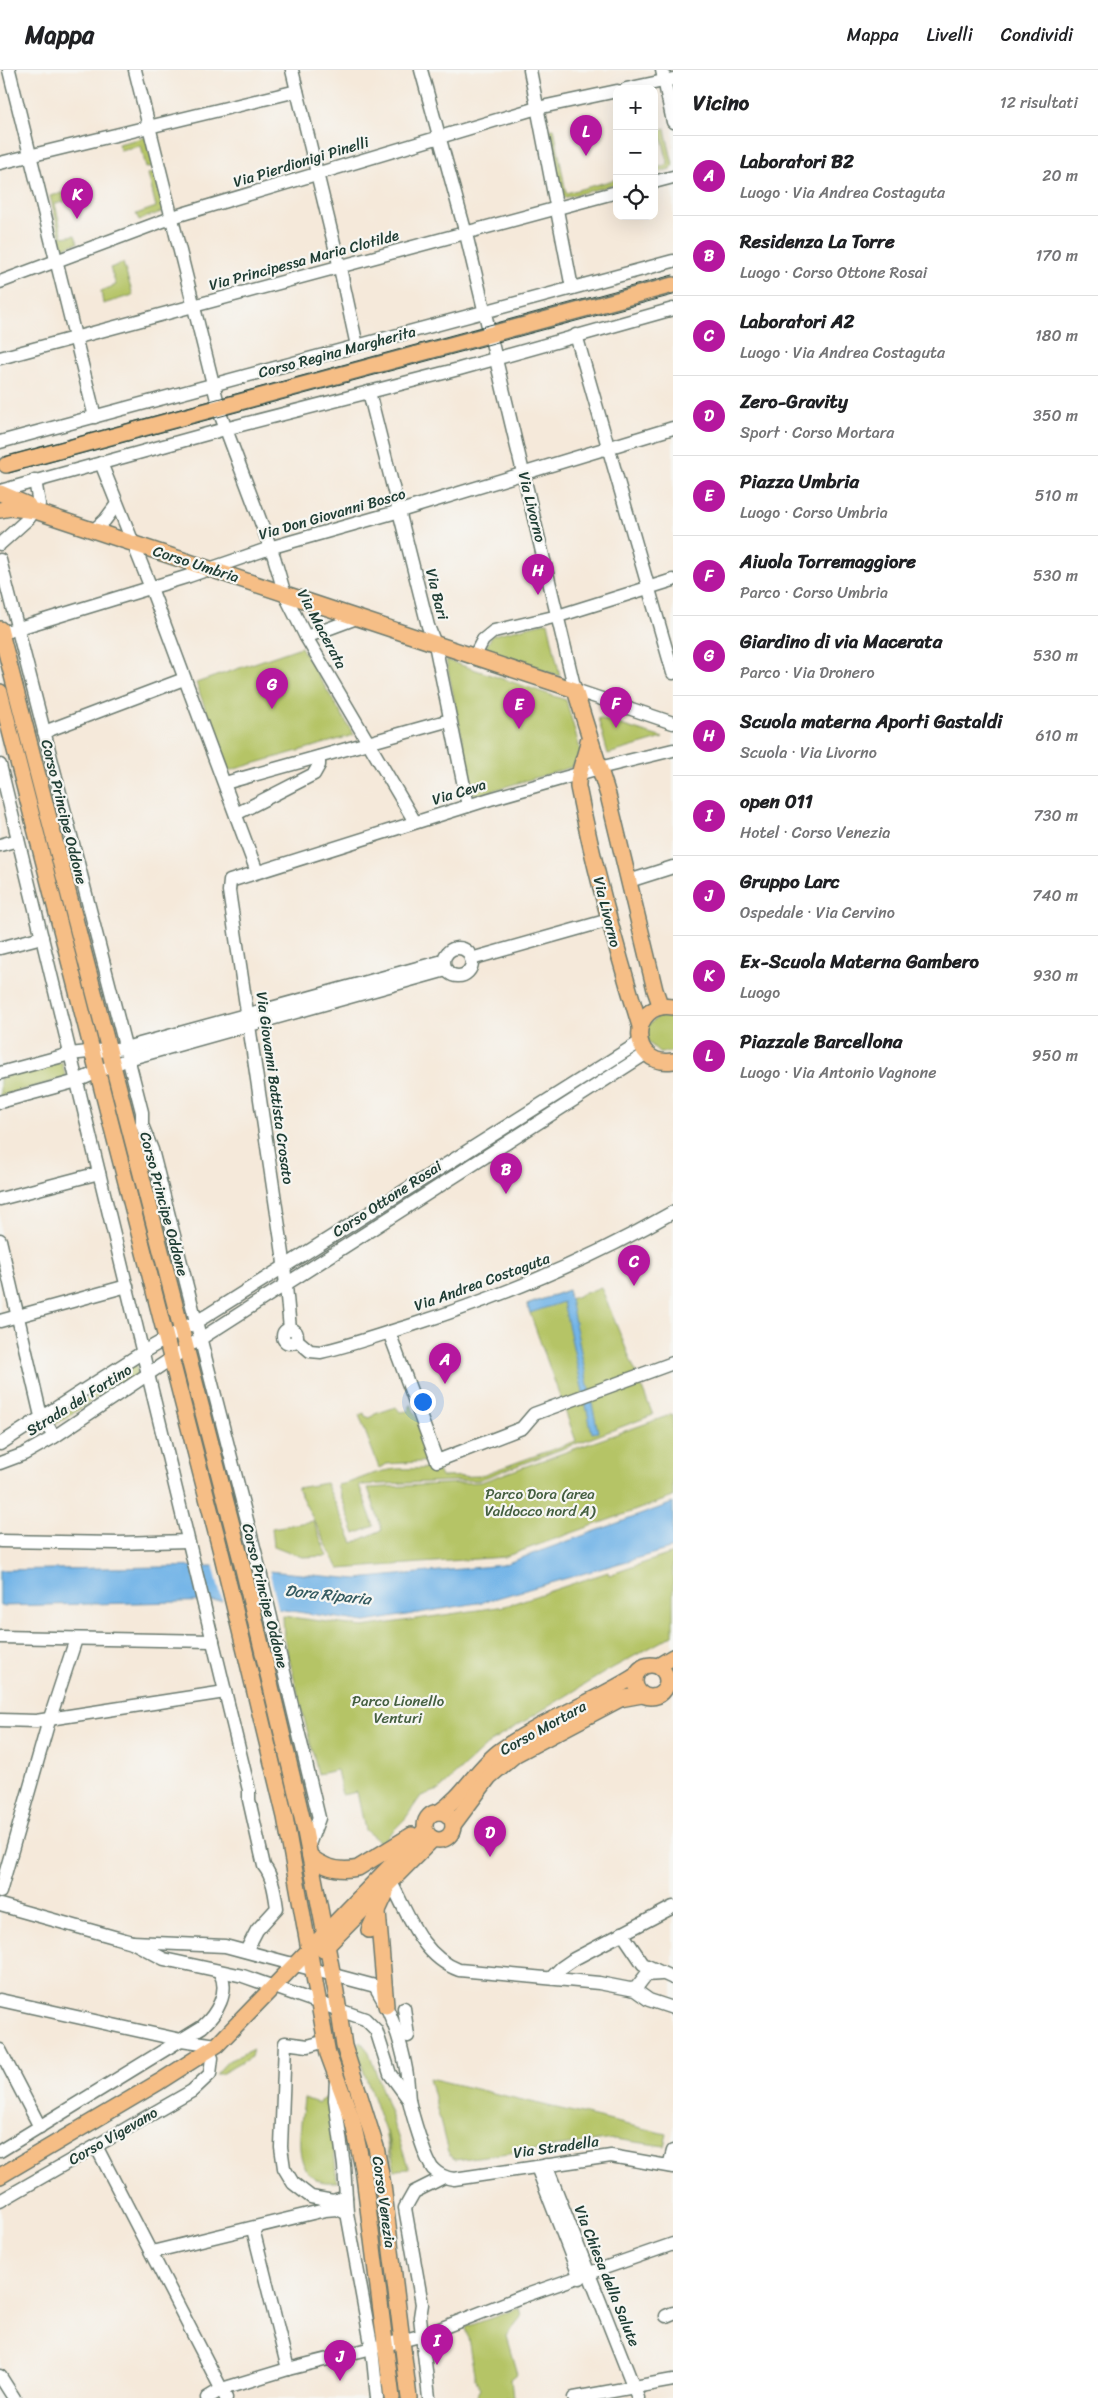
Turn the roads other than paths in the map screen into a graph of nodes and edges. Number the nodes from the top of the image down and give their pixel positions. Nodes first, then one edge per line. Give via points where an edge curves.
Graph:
1 (9, 70) edge
2 (135, 70) edge
3 (292, 70) edge
4 (421, 70) edge
5 (530, 70) edge
6 (667, 76) edge
7 (639, 85) edge
8 (297, 91) junction
9 (613, 92) edge
10 (537, 108) junction
11 (673, 122) edge
12 (149, 128) junction
13 (439, 138) junction
14 (31, 156) junction
15 (0, 163) edge
16 (317, 174) junction
17 (673, 177) edge
18 (658, 181) edge
19 (613, 193) edge
20 (555, 209) junction
21 (171, 218) junction
22 (466, 234) junction
23 (57, 261) junction
24 (673, 261) edge
25 (340, 268) junction
26 (0, 282) edge
27 (673, 285) edge
28 (572, 288) junction
29 (194, 307) junction
30 (673, 309) edge
31 (485, 313) junction
32 (489, 335) junction
33 (576, 335) junction
34 (76, 338) junction
35 (357, 346) junction
36 (0, 358) edge
37 (495, 359) junction
38 (212, 385) junction
39 (369, 392) junction
40 (218, 408) junction
41 (95, 417) junction
42 (673, 428) edge
43 (225, 429) junction
44 (0, 442) edge
45 (609, 448) junction
46 (101, 463) junction
47 (6, 465) dead end
48 (524, 473) junction
49 (35, 480) junction
50 (0, 492) edge
51 (117, 504) junction
52 (0, 510) edge
53 (35, 511) junction
54 (400, 511) junction
55 (93, 531) junction
56 (132, 543) junction
57 (0, 544) edge
58 (270, 548) junction
59 (0, 560) edge
60 (211, 568) junction
61 (673, 580) edge
62 (151, 588) junction
63 (649, 588) junction
64 (285, 594) junction
65 (558, 616) junction
66 (357, 618) junction
67 (16, 629) junction
68 (0, 632) edge
69 (306, 637) junction
70 (435, 644) junction
71 (670, 654) edge
72 (474, 657) junction
73 (673, 673) edge
74 (184, 679) junction
75 (575, 690) junction
76 (0, 692) edge
77 (450, 720) junction
78 (673, 723) edge
79 (44, 732) junction
80 (588, 737) junction
81 (366, 743) junction
82 (673, 750) edge
83 (320, 757) junction
84 (0, 766) edge
85 (599, 768) junction
86 (580, 774) junction
87 (225, 783) junction
88 (468, 806) junction
89 (236, 814) junction
90 (415, 822) junction
91 (18, 840) junction
92 (0, 845) edge
93 (673, 867) edge
94 (257, 872) junction
95 (628, 880) junction
96 (609, 920) junction
97 (42, 937) junction
98 (0, 948) edge
99 (471, 958) junction
100 (445, 966) junction
101 (667, 1007) edge
102 (248, 1020) junction
103 (640, 1026) junction
104 (643, 1048) junction
105 (110, 1050) junction
106 (92, 1052) junction
107 (70, 1054) junction
108 (126, 1054) junction
109 (673, 1061) edge
110 (114, 1065) junction
111 (97, 1072) junction
112 (0, 1073) edge
113 (77, 1081) junction
114 (0, 1102) edge
115 (99, 1173) junction
116 (0, 1199) edge
117 (673, 1212) edge
118 (0, 1240) edge
119 (284, 1267) junction
120 (285, 1284) junction
121 (127, 1286) junction
122 (16, 1317) junction
123 (0, 1321) edge
124 (196, 1323) junction
125 (182, 1331) junction
126 (389, 1332) junction
127 (293, 1334) joint
128 (166, 1339) junction
129 (200, 1339) junction
130 (186, 1349) junction
131 (142, 1352) junction
132 (171, 1359) junction
133 (673, 1363) edge
134 (148, 1376) junction
135 (42, 1417) junction
136 (54, 1437) junction
137 (0, 1444) edge
138 (0, 1463) edge
139 (0, 1541) edge
140 (188, 1541) junction
141 (0, 1637) edge
142 (76, 1639) junction
143 (213, 1641) junction
144 (673, 1656) edge
145 (658, 1666) junction
146 (670, 1674) edge
147 (635, 1676) junction
148 (225, 1692) junction
149 (642, 1695) junction
150 (51, 1717) junction
151 (0, 1720) edge
152 (437, 1831) junction
153 (309, 1851) junction
154 (392, 1884) junction
155 (0, 1892) edge
156 (0, 1905) edge
157 (673, 1907) edge
158 (378, 1908) junction
159 (369, 1930) dead end
160 (622, 1933) junction
161 (326, 1939) junction
162 (132, 1942) junction
163 (246, 1951) junction
164 (307, 1962) junction
165 (220, 1973) junction
166 (333, 1974) junction
167 (667, 1976) edge
168 (551, 1978) junction
169 (278, 1988) junction
170 (631, 1989) junction
171 (0, 2000) edge
172 (319, 2003) junction
173 (386, 2006) junction
174 (404, 2008) dead end
175 (673, 2008) edge
176 (339, 2010) junction
177 (408, 2036) dead end
178 (181, 2040) junction
179 (326, 2042) junction
180 (0, 2050) edge
181 (214, 2052) junction
182 (336, 2074) junction
183 (410, 2100) junction
184 (40, 2127) junction
185 (96, 2146) junction
186 (0, 2151) edge
187 (673, 2152) edge
188 (542, 2166) junction
189 (671, 2167) edge
190 (0, 2176) edge
191 (444, 2177) junction
192 (414, 2192) joint
193 (310, 2197) junction
194 (346, 2197) junction
195 (0, 2201) edge
196 (347, 2213) junction
197 (310, 2214) junction
198 (254, 2229) junction
199 (673, 2244) edge
200 (152, 2252) junction
201 (584, 2276) junction
202 (423, 2335) junction
203 (402, 2341) junction
204 (379, 2347) junction
205 (288, 2369) junction
206 (0, 2376) edge
207 (673, 2380) edge
208 (224, 2393) edge
209 (636, 2393) edge
210 (14, 2398) edge
211 (207, 2398) edge
212 (378, 2398) edge
213 (392, 2398) edge
214 (409, 2398) edge
215 (429, 2398) edge
216 (574, 2398) edge

1 - 14 street
2 - 12 street, Via Macerata
3 - 8 street
4 - 13 street, Via Livorno
5 - 10 street
6 - 7 street
6 - 11 street
8 - 12 street
8 - 16 street
9 - 10 street, Via Pierdionigi Pinelli
10 - 13 street, Via Pierdionigi Pinelli
10 - 20 street
12 - 14 street
12 - 21 street, Via Macerata
13 - 16 street, Via Pierdionigi Pinelli
13 - 22 street, Via Livorno
14 - 15 street
14 - 23 street
16 - 21 street, Via Pierdionigi Pinelli
16 - 25 street
17 - 18 street
19 - 20 street, Via Principessa Maria Clotilde
20 - 22 street, Via Principessa Maria Clotilde
20 - 28 street
21 - 23 street, Via Pierdionigi Pinelli
21 - 29 street, Via Macerata
22 - 25 street, Via Principessa Maria Clotilde
22 - 31 street, Via Livorno
23 - 26 street, Via Pierdionigi Pinelli
23 - 34 street
24 - 28 street, Corso Regina Margherita
25 - 29 street, Via Principessa Maria Clotilde
25 - 35 street
27 - 32 main road, Corso Regina Margherita
28 - 31 street, Corso Regina Margherita
29 - 34 street, Via Principessa Maria Clotilde
29 - 38 street, Via Macerata
30 - 33 street
31 - 32 street, Via Livorno
31 - 35 street, Corso Regina Margherita
32 - 37 street, Via Livorno
32 - 40 main road, Corso Regina Margherita
33 - 37 street
33 - 45 street
34 - 36 street, Via Principessa Maria Clotilde
34 - 41 street
35 - 38 street, Corso Regina Margherita
37 - 39 street
37 - 48 street, Via Livorno
38 - 40 street, Via Macerata
38 - 41 street, Corso Regina Margherita
39 - 43 street
39 - 54 street, Via Bari
40 - 43 street, Via Macerata
40 - 47 main road, Corso Regina Margherita
41 - 44 street, Corso Regina Margherita
42 - 45 street, Via Don Giovanni Bosco
43 - 46 street
43 - 58 street, Via Macerata
45 - 48 street, Via Don Giovanni Bosco
45 - 63 street
46 - 49 street
46 - 51 street
48 - 54 street, Via Don Giovanni Bosco
48 - 65 street, Via Livorno
49 - 50 street
49 - 53 street via 39,504
50 - 53 main road, Corso Umbria
51 - 55 street
51 - 56 street
52 - 53 main road, Corso Umbria
53 - 55 main road, Corso Umbria
53 - 57 street
54 - 58 street, Via Don Giovanni Bosco
54 - 70 street, Via Bari
55 - 56 main road, Corso Umbria
56 - 60 main road, Corso Umbria
56 - 62 street
58 - 60 street, Via Don Giovanni Bosco
58 - 64 street, Via Macerata
59 - 67 street, Corso Principe Oddone
60 - 62 street, Via Don Giovanni Bosco
60 - 64 main road, Corso Umbria
61 - 63 street
62 - 67 street, Via Don Giovanni Bosco
62 - 74 street
63 - 65 street
63 - 71 street
64 - 66 main road, Corso Umbria
64 - 69 street, Via Macerata
65 - 72 street via 494,631 483,640
65 - 75 street, Via Livorno
66 - 69 street
66 - 70 main road, Corso Umbria
67 - 68 street, Via Don Giovanni Bosco
67 - 79 street, Corso Principe Oddone
68 - 105 main road, Corso Principe Oddone
69 - 81 street, Via Macerata
70 - 72 main road, Corso Umbria
70 - 77 street, Via Bari
71 - 73 street
72 - 75 main road, Corso Umbria
74 - 79 street
74 - 87 street
75 - 78 street, Corso Umbria
75 - 80 main road, Via Livorno
76 - 106 main road, Corso Principe Oddone
77 - 81 street
77 - 88 street, Via Bari
79 - 108 street, Corso Principe Oddone
80 - 85 main road, Via Livorno
80 - 86 main road, Via Livorno
81 - 83 street
81 - 90 street, Via Macerata
82 - 85 street, Via Ceva
83 - 87 street
83 - 89 street via 314,774
84 - 91 street
85 - 86 street, Via Ceva
85 - 95 main road, Via Livorno
86 - 88 street, Via Ceva
86 - 96 main road, Via Livorno via 581,800
87 - 89 street
88 - 90 street, Via Ceva
89 - 94 street
90 - 94 street, Via Ceva
91 - 92 street
91 - 97 street
93 - 95 street
94 - 102 street, Via Giovanni Battista Crosato via 234,879 229,884
95 - 101 main road, Via Livorno via 655,990
96 - 99 street
96 - 103 main road, Via Livorno
97 - 98 street
97 - 107 street
99 - 100 street via 467,952 455,948 448,952
99 - 100 street via 471,967 464,975 457,976
100 - 102 street
101 - 103 main road via 648,1013
102 - 108 street
102 - 119 street, Via Giovanni Battista Crosato
103 - 104 main road, Via Livorno
104 - 109 main road via 659,1060
104 - 119 street, Corso Ottone Rosai
104 - 120 street, Corso Ottone Rosai
105 - 106 street
105 - 108 street
105 - 110 main road, Corso Principe Oddone
106 - 107 street
106 - 111 main road, Corso Principe Oddone
107 - 112 street
107 - 113 street
108 - 110 street
108 - 124 street, Corso Principe Oddone
110 - 111 street
110 - 125 main road, Corso Principe Oddone
111 - 113 street
111 - 128 main road, Corso Principe Oddone
113 - 114 street
113 - 115 street
115 - 116 street
115 - 121 street
117 - 126 street, Via Andrea Costaguta via 560,1271
118 - 122 street
119 - 120 street, Via Giovanni Battista Crosato
119 - 124 street, Corso Ottone Rosai
120 - 127 street, Via Giovanni Battista Crosato
120 - 129 street, Corso Ottone Rosai
121 - 122 street
121 - 131 street
122 - 123 street
122 - 135 street
124 - 125 street, Corso Ottone Rosai
124 - 129 street, Corso Principe Oddone
125 - 128 street, Corso Ottone Rosai
125 - 130 main road, Corso Principe Oddone
126 - 127 street, Via Andrea Costaguta via 321,1352 310,1351
126 - 133 street via 437,1461 522,1428 534,1414 562,1402
128 - 131 street, Corso Ottone Rosai
128 - 132 main road, Corso Principe Oddone
129 - 130 street, Corso Ottone Rosai
129 - 153 street, Corso Principe Oddone via 319,1818
130 - 132 street, Corso Ottone Rosai
130 - 153 main road, Corso Principe Oddone via 240,1556
131 - 134 street
131 - 135 street, Strada del Fortino
132 - 134 street, Corso Ottone Rosai
132 - 164 main road, Corso Principe Oddone via 284,1817
134 - 136 street, Strada del Fortino
134 - 140 street
135 - 136 street
135 - 137 street, Strada del Fortino
136 - 138 street, Strada del Fortino
139 - 140 street
140 - 143 street
141 - 142 street
142 - 143 street
142 - 150 street
143 - 148 street
144 - 145 main road
145 - 146 main road
145 - 147 main road via 646,1666
146 - 149 main road via 665,1690 659,1695
147 - 149 main road via 635,1686
147 - 152 main road, Corso Mortara via 504,1748 484,1764 456,1799 439,1812 448,1816
148 - 150 street
148 - 163 street via 264,1866 269,1872 277,1908 257,1930
149 - 152 main road, Corso Mortara via 620,1699 516,1754
150 - 151 street via 36,1721
150 - 155 street
152 - 153 main road via 415,1834 358,1868 337,1870 321,1864
152 - 154 main road
152 - 161 main road, Corso Mortara
153 - 161 main road, Corso Principe Oddone
154 - 158 main road
154 - 168 street via 426,1947 447,1965 459,1970
156 - 162 street
157 - 160 street
158 - 159 main road
158 - 173 main road
160 - 167 street via 643,1964
160 - 168 street via 561,1968
161 - 164 main road
161 - 166 main road, Corso Principe Oddone
162 - 163 street via 225,1946
162 - 165 street via 164,1960
163 - 164 street
164 - 166 street
164 - 169 main road
164 - 172 main road, Corso Venezia
165 - 169 street via 236,1974
165 - 178 street via 224,1989 211,2019
166 - 173 street via 375,1986
166 - 176 main road, Corso Principe Oddone
167 - 170 street via 649,1974
168 - 170 street via 599,1982
169 - 172 street
169 - 181 main road, Corso Vigevano
170 - 175 street via 649,2000
171 - 178 street
172 - 176 street
172 - 179 main road, Corso Venezia
173 - 183 street via 406,2069
174 - 177 street
176 - 183 street via 365,2019 374,2026 390,2074
176 - 203 main road, Corso Venezia via 344,2046 378,2155
178 - 181 street
178 - 184 street
179 - 182 main road, Corso Venezia
179 - 193 street via 308,2046 285,2043 282,2160 293,2183
180 - 184 street
181 - 185 street, Corso Vigevano via 210,2074 192,2091
181 - 190 main road, Corso Vigevano
182 - 194 street, Corso Venezia via 335,2100
182 - 204 main road, Corso Venezia via 352,2118 362,2168
183 - 191 street via 428,2160
184 - 186 street
185 - 195 street, Corso Vigevano
185 - 200 street
187 - 189 street
188 - 189 street, Via Stradella via 611,2156
188 - 191 street, Via Stradella via 454,2179
188 - 201 street, Via Chiesa della Salute
191 - 192 street, Via Stradella
192 - 202 street, Corso Venezia via 405,2208 422,2304
193 - 194 street via 333,2201
193 - 197 street via 313,2207
194 - 196 street, Corso Venezia
196 - 197 street via 337,2209
196 - 204 street, Corso Venezia
197 - 198 street
198 - 200 street
198 - 205 street
199 - 201 street
200 - 208 street
201 - 202 street
201 - 209 street, Via Chiesa della Salute
202 - 203 street
202 - 215 street, Corso Venezia
203 - 204 street
203 - 214 main road, Corso Venezia
204 - 205 street
204 - 212 street, Corso Venezia
204 - 213 main road, Corso Venezia
205 - 208 street
206 - 210 street
207 - 209 street
208 - 211 street
209 - 216 street

